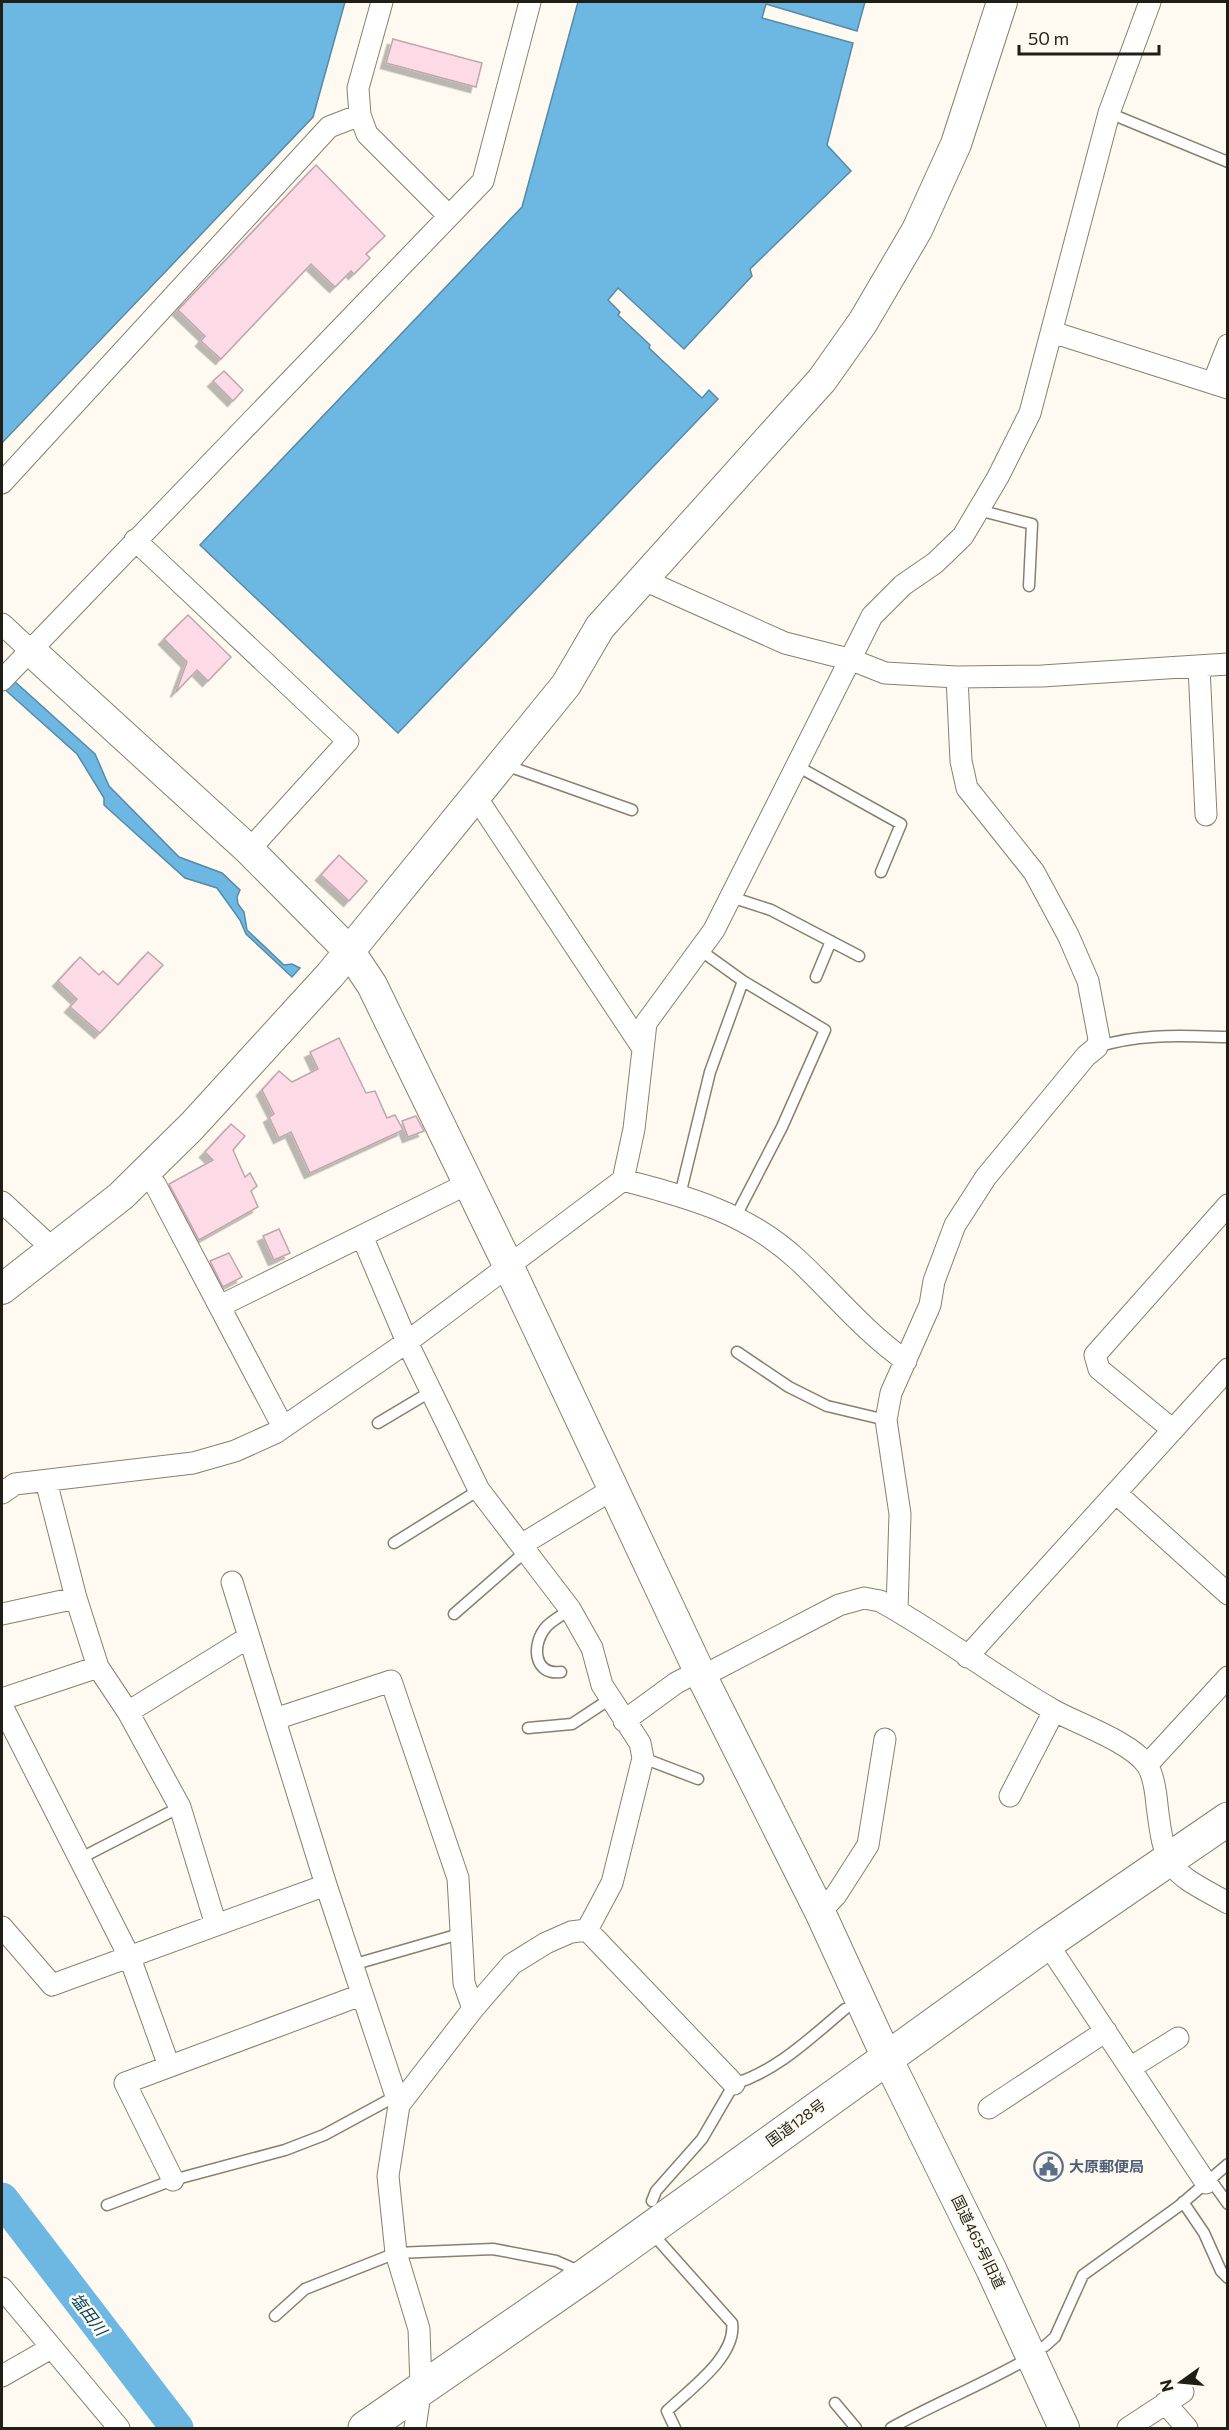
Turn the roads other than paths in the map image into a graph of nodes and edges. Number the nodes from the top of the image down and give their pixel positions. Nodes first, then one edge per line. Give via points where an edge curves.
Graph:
1 (382, 2) edge
2 (530, 2) edge
3 (1002, 2) edge
4 (1150, 2) edge
5 (1109, 113) junction
6 (360, 115) junction
7 (1227, 162) edge
8 (448, 214) junction
9 (1052, 332) junction
10 (1227, 345) edge
11 (1220, 386) edge
12 (2, 483) edge
13 (978, 510) junction
14 (135, 540) junction
15 (644, 580) junction
16 (1029, 586) dead end
17 (2, 624) edge
18 (852, 660) junction
19 (1227, 664) edge
20 (14, 667) edge
21 (1199, 667) junction
22 (957, 677) junction
23 (503, 764) junction
24 (797, 766) junction
25 (476, 797) junction
26 (632, 810) dead end
27 (1206, 814) dead end
28 (249, 850) junction
29 (881, 872) dead end
30 (731, 897) junction
31 (831, 941) junction
32 (700, 950) junction
33 (350, 952) junction
34 (859, 956) dead end
35 (816, 977) dead end
36 (743, 981) junction
37 (1227, 1037) edge
38 (642, 1047) junction
39 (1097, 1047) junction
40 (623, 1180) junction
41 (469, 1183) junction
42 (155, 1184) dead end
43 (680, 1195) junction
44 (2, 1202) edge
45 (1227, 1205) edge
46 (736, 1216) junction
47 (362, 1236) junction
48 (54, 1250) junction
49 (508, 1265) junction
50 (2, 1289) edge
51 (220, 1306) junction
52 (406, 1342) junction
53 (737, 1352) dead end
54 (906, 1361) junction
55 (1227, 1369) edge
56 (429, 1392) junction
57 (886, 1420) junction
58 (378, 1423) dead end
59 (283, 1427) junction
60 (1173, 1430) junction
61 (46, 1481) junction
62 (613, 1489) junction
63 (479, 1490) junction
64 (2, 1493) edge
65 (1116, 1494) junction
66 (394, 1542) dead end
67 (523, 1548) junction
68 (232, 1582) dead end
69 (1227, 1594) edge
70 (76, 1598) junction
71 (570, 1609) junction
72 (897, 1610) junction
73 (2, 1614) edge
74 (454, 1614) dead end
75 (249, 1637) junction
76 (967, 1657) junction
77 (98, 1667) junction
78 (561, 1672) dead end
79 (700, 1674) junction
80 (1227, 1677) edge
81 (2, 1699) edge
82 (610, 1699) junction
83 (2, 1706) edge
84 (1054, 1711) junction
85 (128, 1712) junction
86 (275, 1719) junction
87 (624, 1721) junction
88 (528, 1728) dead end
89 (885, 1739) dead end
90 (643, 1758) junction
91 (1148, 1765) junction
92 (698, 1779) dead end
93 (1010, 1796) dead end
94 (180, 1807) junction
95 (1227, 1819) edge
96 (79, 1859) junction
97 (1168, 1860) junction
98 (326, 1885) junction
99 (1227, 1903) edge
100 (820, 1912) junction
101 (216, 1925) junction
102 (2, 1927) edge
103 (587, 1930) junction
104 (463, 1933) junction
105 (1047, 1943) junction
106 (9, 1947) edge
107 (130, 1958) junction
108 (352, 1965) junction
109 (361, 1995) junction
110 (473, 2009) junction
111 (845, 2009) dead end
112 (1106, 2031) junction
113 (1178, 2038) dead end
114 (886, 2058) junction
115 (169, 2066) junction
116 (1130, 2068) junction
117 (734, 2084) junction
118 (398, 2100) junction
119 (989, 2108) dead end
120 (1227, 2164) edge
121 (173, 2180) junction
122 (1208, 2181) junction
123 (1183, 2202) junction
124 (1227, 2204) edge
125 (107, 2205) dead end
126 (650, 2215) junction
127 (396, 2253) junction
128 (586, 2275) junction
129 (1227, 2278) edge
130 (2, 2288) edge
131 (275, 2316) dead end
132 (51, 2348) junction
133 (1039, 2351) junction
134 (2, 2376) edge
135 (421, 2388) junction
136 (1183, 2392) dead end
137 (835, 2403) dead end
138 (1165, 2403) junction
139 (119, 2428) edge
140 (365, 2428) edge
141 (415, 2428) edge
142 (675, 2428) edge
143 (856, 2428) edge
144 (891, 2428) edge
145 (1064, 2428) edge
146 (1128, 2428) edge
147 (1187, 2428) edge

1 - 6 street via 358,88
2 - 8 street via 483,181
3 - 15 street via 956,144 917,230 863,322 822,380
4 - 5 street
5 - 7 lane
5 - 9 street
6 - 8 street via 367,134
6 - 12 street via 328,127
8 - 14 street
9 - 11 street
9 - 13 street via 1030,413
10 - 11 street
13 - 16 lane via 1032,524
13 - 18 street via 963,536 872,616
14 - 20 street
14 - 28 street via 348,741
15 - 18 street via 785,642
15 - 23 street via 600,627 566,685
17 - 20 street
18 - 22 street via 885,673
18 - 24 street
19 - 21 street
20 - 28 street, 国道465号旧道
21 - 22 street
21 - 27 street
22 - 39 street via 961,761 967,788 1034,872 1068,935 1088,981 1099,1039
23 - 25 street
23 - 26 lane
24 - 29 lane via 901,824
24 - 30 street
25 - 33 street
25 - 38 street
28 - 33 street, 国道465号旧道
30 - 31 lane via 771,910
30 - 32 street
31 - 34 lane
31 - 35 lane
32 - 36 lane
32 - 38 street via 646,1023
33 - 41 street, 国道465号旧道 via 372,986
33 - 48 street via 192,1126 121,1196
36 - 43 lane via 710,1072
36 - 46 lane via 825,1030 783,1127
37 - 39 lane via 1163,1035
38 - 40 street via 634,1129
39 - 54 street via 986,1177 955,1225 934,1281 930,1305
40 - 43 street
40 - 49 street
41 - 47 street
41 - 49 street, 国道465号旧道
42 - 51 street
43 - 46 street
44 - 48 street
45 - 60 street via 1095,1355 1099,1369
46 - 54 street via 797,1259 882,1345
47 - 51 street
47 - 52 street
48 - 50 street
49 - 52 street
49 - 62 street, 国道465号旧道
51 - 59 street
52 - 56 street
52 - 59 street
53 - 57 lane via 789,1387 827,1406
54 - 57 street via 891,1393
55 - 60 street
56 - 58 lane
56 - 63 street
57 - 72 street via 900,1514
59 - 61 street via 235,1451 193,1463
60 - 65 street
61 - 64 street via 15,1484
61 - 70 street
62 - 67 street
62 - 79 street, 国道465号旧道
63 - 66 lane
63 - 67 street
65 - 69 street
65 - 76 street
67 - 71 street
67 - 74 lane
68 - 75 street
70 - 73 street
70 - 77 street
71 - 78 lane via 547,1626 538,1640 536,1656 541,1668 551,1674
71 - 82 street via 592,1648 602,1686
72 - 76 street
72 - 79 street via 864,1598 838,1605
75 - 85 street
75 - 86 street
76 - 84 street
77 - 81 street
77 - 85 street
79 - 87 street via 676,1683
79 - 100 street, 国道465号旧道
80 - 91 street
82 - 87 street
82 - 88 lane via 572,1724
83 - 96 street
84 - 91 street via 1121,1744
84 - 93 street
85 - 94 street
86 - 98 street
86 - 104 street via 391,1681 458,1878
87 - 90 street via 639,1743
89 - 100 street via 868,1845 837,1895
90 - 92 lane
90 - 103 street via 612,1883
91 - 97 street
94 - 96 lane
94 - 101 street
95 - 97 highway, 国道128号
96 - 107 street
97 - 99 street via 1180,1876
97 - 105 highway, 国道128号
98 - 101 street
98 - 108 street
100 - 114 street, 国道465号旧道
101 - 107 street
102 - 106 street
103 - 110 street via 546,1943 512,1964
103 - 117 street
104 - 108 lane
104 - 110 street via 464,1983
105 - 112 street
105 - 114 highway, 国道128号
106 - 107 street via 51,1985
107 - 115 street
108 - 109 street
109 - 115 street
109 - 118 street
110 - 118 street
111 - 117 lane via 786,2059 758,2076
112 - 116 street
112 - 119 street
113 - 116 street
114 - 126 highway, 国道128号
114 - 133 street, 国道465号旧道
115 - 121 street via 125,2082
116 - 122 street
117 - 126 lane via 702,2139 656,2191
118 - 121 lane via 285,2150
118 - 127 street via 388,2176
120 - 122 lane
121 - 125 lane
122 - 123 lane
122 - 124 lane
123 - 129 lane
123 - 133 lane via 1083,2275 1055,2337
126 - 128 highway, 国道128号
126 - 142 lane via 732,2323 734,2335 725,2354 667,2411
127 - 128 lane via 493,2249 556,2261
127 - 131 lane via 305,2289
127 - 135 street via 419,2329
128 - 135 highway, 国道128号
130 - 132 street
132 - 134 street
132 - 139 street
133 - 144 lane via 990,2380
133 - 145 street, 国道465号旧道
135 - 140 highway, 国道128号
135 - 141 street
136 - 138 street
137 - 143 lane
138 - 146 street
138 - 147 street

